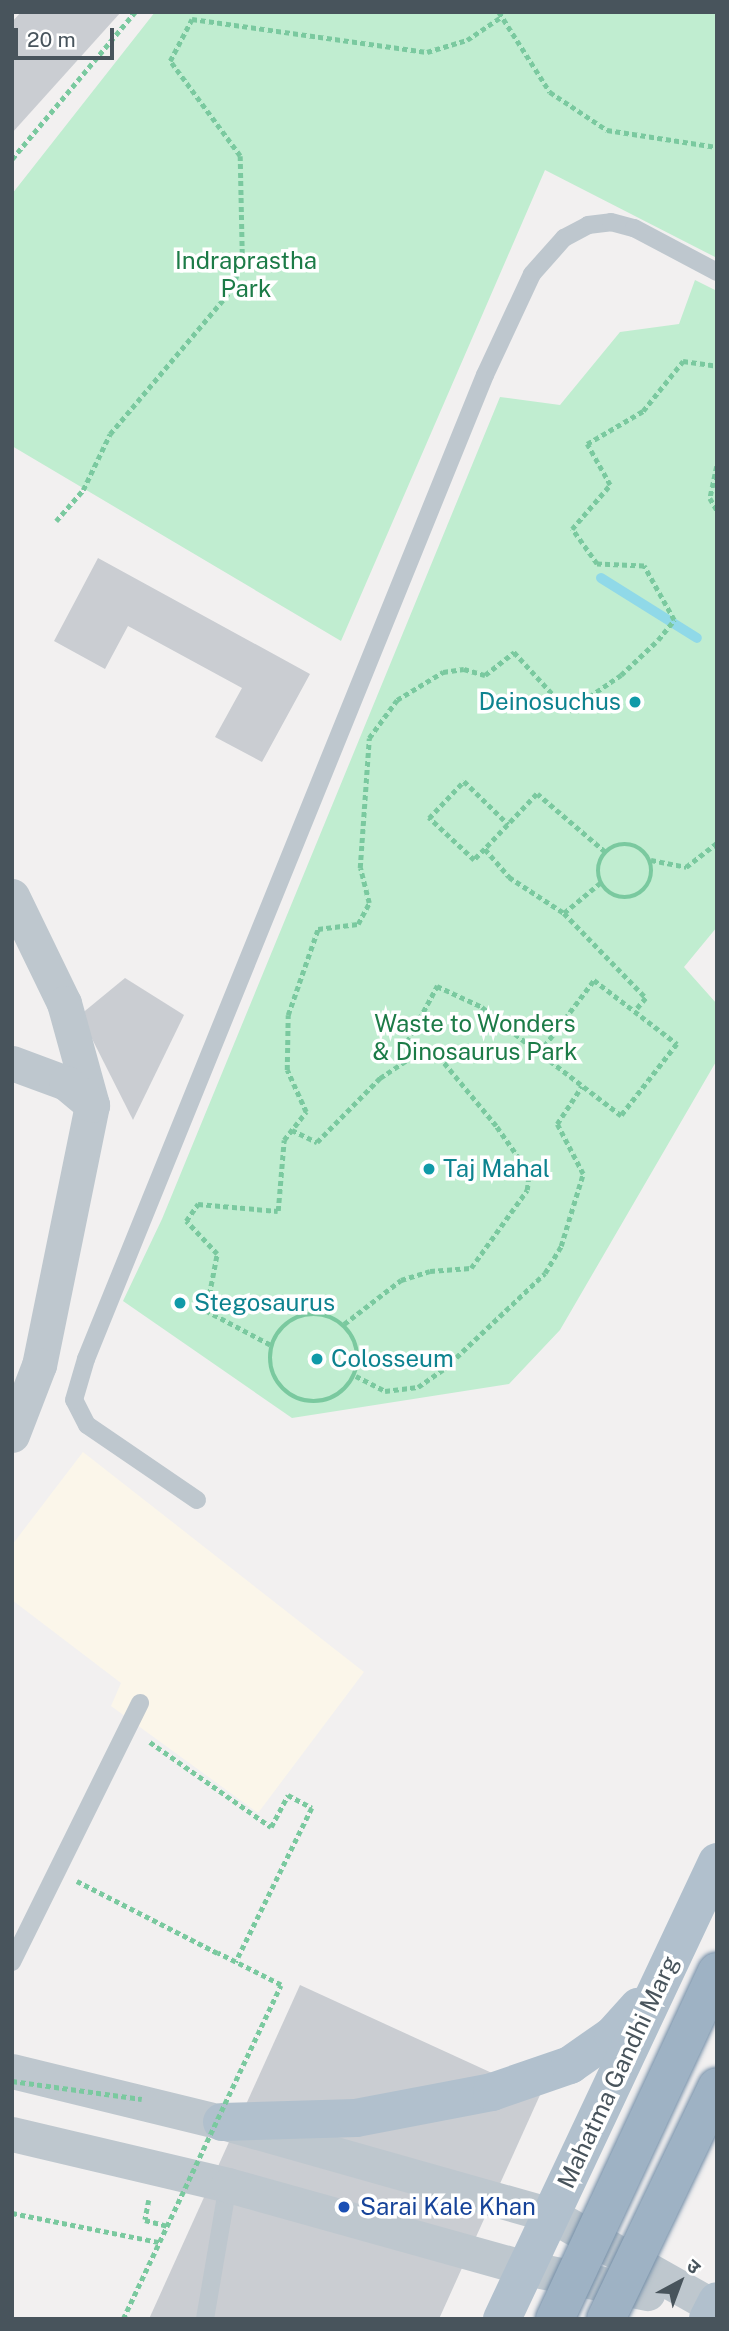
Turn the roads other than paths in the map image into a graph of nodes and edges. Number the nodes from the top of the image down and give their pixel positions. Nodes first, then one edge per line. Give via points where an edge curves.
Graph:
1 (717, 271) edge
2 (12, 896) edge
3 (12, 1063) edge
4 (92, 1105) junction
5 (25, 1357) edge
6 (12, 1435) edge
7 (197, 1500) dead end
8 (140, 1703) dead end
9 (717, 1862) edge
10 (12, 1962) edge
11 (717, 1972) edge
12 (661, 1982) junction
13 (12, 2071) edge
14 (717, 2087) edge
15 (222, 2122) junction
16 (12, 2134) edge
17 (228, 2185) junction
18 (551, 2215) junction
19 (526, 2268) junction
20 (713, 2309) edge
21 (205, 2319) edge
22 (502, 2319) edge
23 (555, 2319) edge
24 (606, 2319) edge

1 - 7 lane via 634,228 611,222 588,225 564,238 532,274 485,374 86,1359 74,1400 87,1425
2 - 4 street via 64,1003
3 - 4 street via 66,1083
4 - 5 street
5 - 6 street
8 - 10 lane
9 - 12 main road, Mahatma Gandhi Marg
11 - 23 highway, bridge
12 - 15 main road via 613,2035 570,2065 492,2092 356,2118
12 - 18 main road, Mahatma Gandhi Marg
13 - 15 street
14 - 24 highway, bridge
15 - 18 street
16 - 17 street
17 - 19 street
17 - 21 lane
18 - 19 main road, Mahatma Gandhi Marg
18 - 20 street
19 - 20 street
19 - 22 main road, Mahatma Gandhi Marg

